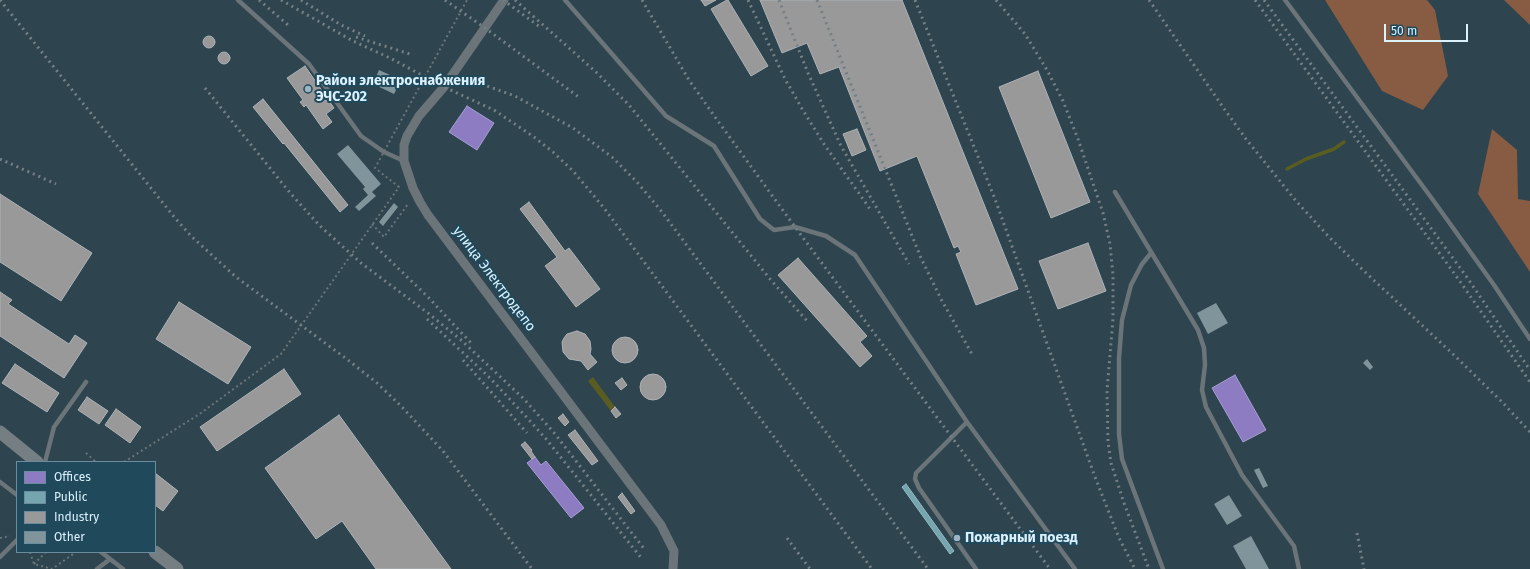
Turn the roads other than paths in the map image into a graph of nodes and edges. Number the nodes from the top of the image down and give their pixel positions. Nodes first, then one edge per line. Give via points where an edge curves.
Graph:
1 (238, 0) edge
2 (504, 0) edge
3 (565, 0) edge
4 (1285, 0) edge
5 (404, 161) junction
6 (1115, 192) dead end
7 (1151, 253) junction
8 (1530, 338) edge
9 (86, 382) dead end
10 (967, 422) junction
11 (0, 432) edge
12 (36, 461) edge
13 (45, 461) edge
14 (0, 482) edge
15 (16, 493) edge
16 (16, 541) edge
17 (102, 553) edge
18 (156, 553) edge
19 (0, 557) edge
20 (110, 559) junction
21 (171, 566) edge
22 (97, 569) edge
23 (123, 569) edge
24 (673, 569) edge
25 (976, 569) edge
26 (1075, 569) edge
27 (1163, 569) edge
28 (1299, 569) edge

1 - 5 lane via 309,64 360,136 384,152
2 - 5 street, улица Электродепо via 444,87 419,116 407,136
3 - 10 lane via 666,116 714,146 760,219 774,230 795,227 826,236 855,255
4 - 8 lane via 1433,200
5 - 24 street, улица Электродепо via 413,188 428,215 662,525 674,551
6 - 7 lane
7 - 27 lane via 1134,279 1122,320 1119,434 1122,459
7 - 28 lane via 1202,338 1205,356 1202,390 1206,407 1242,475 1294,546
9 - 13 lane via 54,427
10 - 25 lane via 916,473 915,479
10 - 26 lane
11 - 12 street
14 - 15 lane
16 - 19 lane
17 - 20 lane
18 - 21 street
20 - 22 lane
20 - 23 lane

